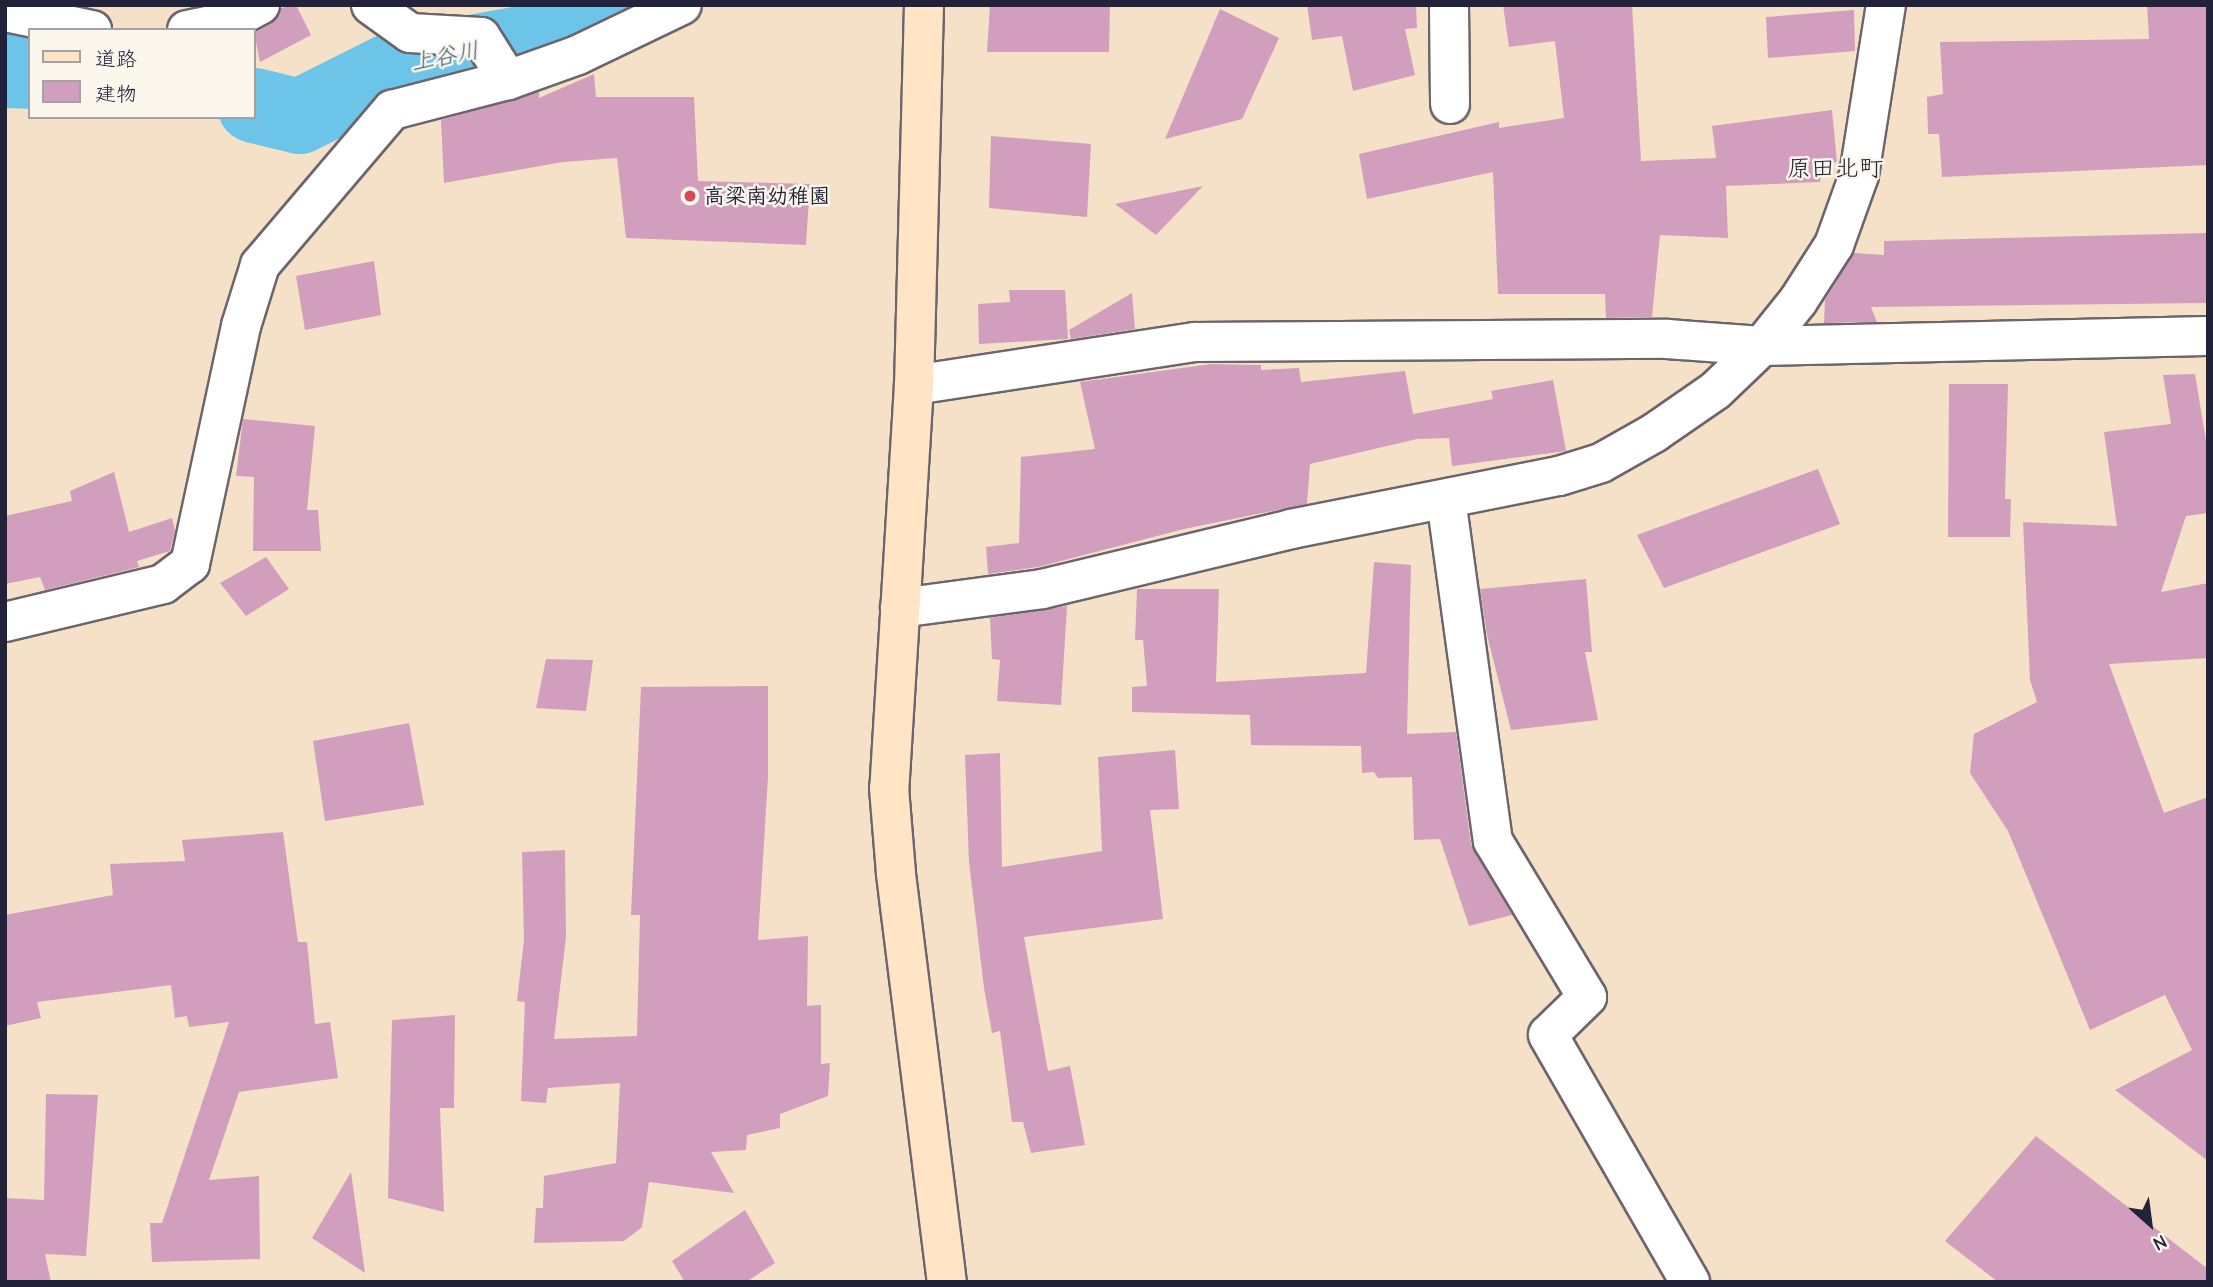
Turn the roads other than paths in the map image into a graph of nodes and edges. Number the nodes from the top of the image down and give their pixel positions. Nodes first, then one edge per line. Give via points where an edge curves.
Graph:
1 (92, 5) edge
2 (260, 5) edge
3 (370, 5) edge
4 (682, 5) edge
5 (925, 5) edge
6 (1449, 5) edge
7 (1886, 5) edge
8 (5, 12) edge
9 (82, 28) edge
10 (92, 28) edge
11 (197, 28) edge
12 (508, 80) junction
13 (1450, 104) dead end
14 (2208, 336) edge
15 (1762, 346) junction
16 (914, 385) junction
17 (1446, 499) junction
18 (900, 608) junction
19 (5, 622) edge
20 (947, 1282) edge
21 (1690, 1282) edge

1 - 10 street
2 - 11 street via 230,21
3 - 12 street via 410,33 481,37
4 - 12 street via 578,55
5 - 16 street
6 - 13 street
7 - 15 street via 1859,175 1838,233 1798,301
8 - 9 street
12 - 19 street via 391,110 260,265 241,326 190,564 163,584
14 - 15 street
15 - 16 street via 1667,339 1194,342
15 - 17 street via 1716,390 1601,463
16 - 18 street
17 - 18 street via 1291,529 1042,589
17 - 21 street via 1493,841 1587,997 1548,1035
18 - 20 street via 889,788

